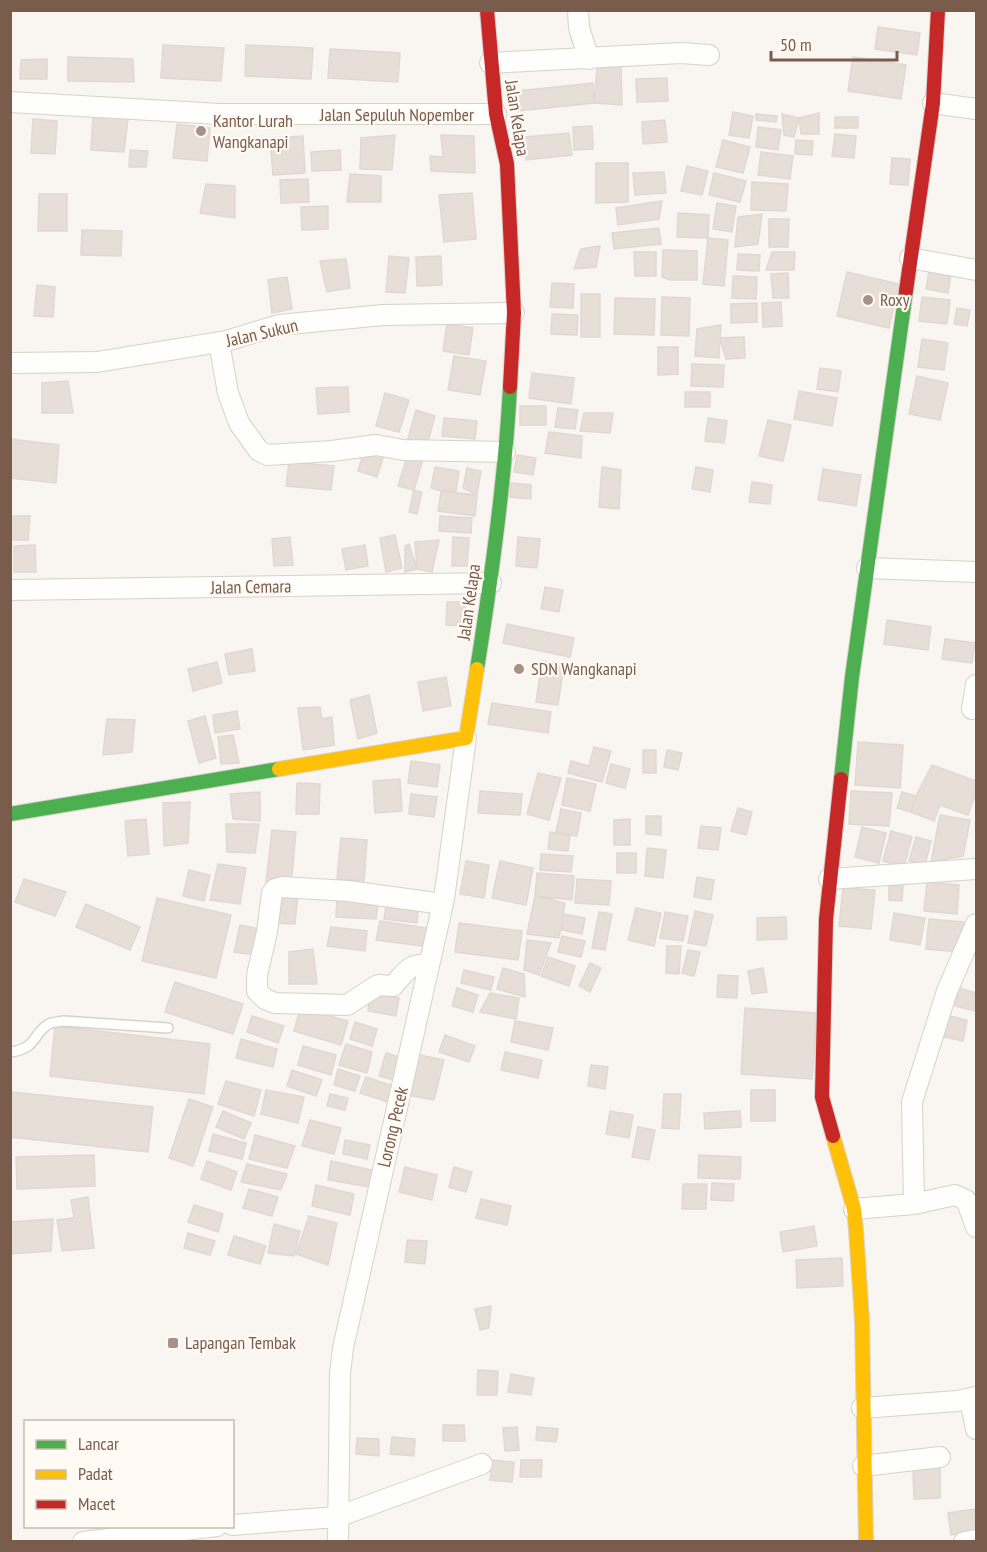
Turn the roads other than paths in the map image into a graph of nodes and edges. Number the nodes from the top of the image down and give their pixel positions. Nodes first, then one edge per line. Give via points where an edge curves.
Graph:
1 (487, 10) edge
2 (578, 10) edge
3 (939, 10) edge
4 (710, 55) dead end
5 (589, 59) junction
6 (490, 63) junction
7 (10, 102) edge
8 (933, 103) junction
9 (976, 109) edge
10 (496, 114) junction
11 (910, 258) junction
12 (976, 270) edge
13 (514, 313) junction
14 (219, 342) junction
15 (10, 363) edge
16 (506, 452) junction
17 (867, 568) junction
18 (976, 572) edge
19 (490, 583) junction
20 (10, 590) edge
21 (976, 686) edge
22 (972, 709) dead end
23 (466, 738) junction
24 (10, 814) edge
25 (976, 869) edge
26 (829, 879) junction
27 (443, 904) junction
28 (976, 924) edge
29 (429, 964) junction
30 (168, 1028) dead end
31 (10, 1052) edge
32 (914, 1204) junction
33 (854, 1209) junction
34 (976, 1227) edge
35 (973, 1398) edge
36 (862, 1408) junction
37 (976, 1429) edge
38 (940, 1457) dead end
39 (482, 1464) dead end
40 (863, 1466) junction
41 (337, 1517) junction
42 (234, 1525) edge
43 (208, 1528) edge
44 (976, 1540) edge
45 (83, 1542) edge
46 (338, 1542) edge
47 (866, 1542) edge
48 (964, 1542) edge

1 - 6 street, Jalan Kelapa
2 - 5 street
3 - 8 street
4 - 5 street
5 - 6 street
6 - 10 street, Jalan Kelapa
7 - 10 street, Jalan Sepuluh Nopember via 220,114
8 - 9 street
8 - 11 street
10 - 13 street, Jalan Kelapa via 507,164
11 - 12 street
11 - 17 street
13 - 14 street, Jalan Sukun via 383,315 279,326
13 - 16 street, Jalan Kelapa
14 - 15 street, Jalan Sukun via 97,362
14 - 16 street via 228,393 239,423 259,451 268,455 376,445 403,450
16 - 19 street, Jalan Kelapa
17 - 18 street
17 - 26 street
19 - 20 street, Jalan Cemara
19 - 23 street, Jalan Kelapa
21 - 22 street
23 - 24 street
23 - 27 street, Lorong Pecek
25 - 26 street
26 - 33 street via 822,1097
27 - 29 street, Lorong Pecek
27 - 29 street via 348,891 275,889 257,991 275,1003 347,1005 378,985 393,986 407,969
28 - 32 street via 947,991 912,1102
29 - 41 street, Lorong Pecek via 343,1348
30 - 31 lane via 63,1021 47,1024 33,1043
32 - 33 street
32 - 34 street via 959,1195 966,1200
33 - 36 street via 862,1320
35 - 36 street
35 - 37 street
36 - 40 street
38 - 40 street
39 - 41 street
40 - 47 street
41 - 42 street
41 - 46 street, Lorong Pecek
43 - 45 street
44 - 48 street

